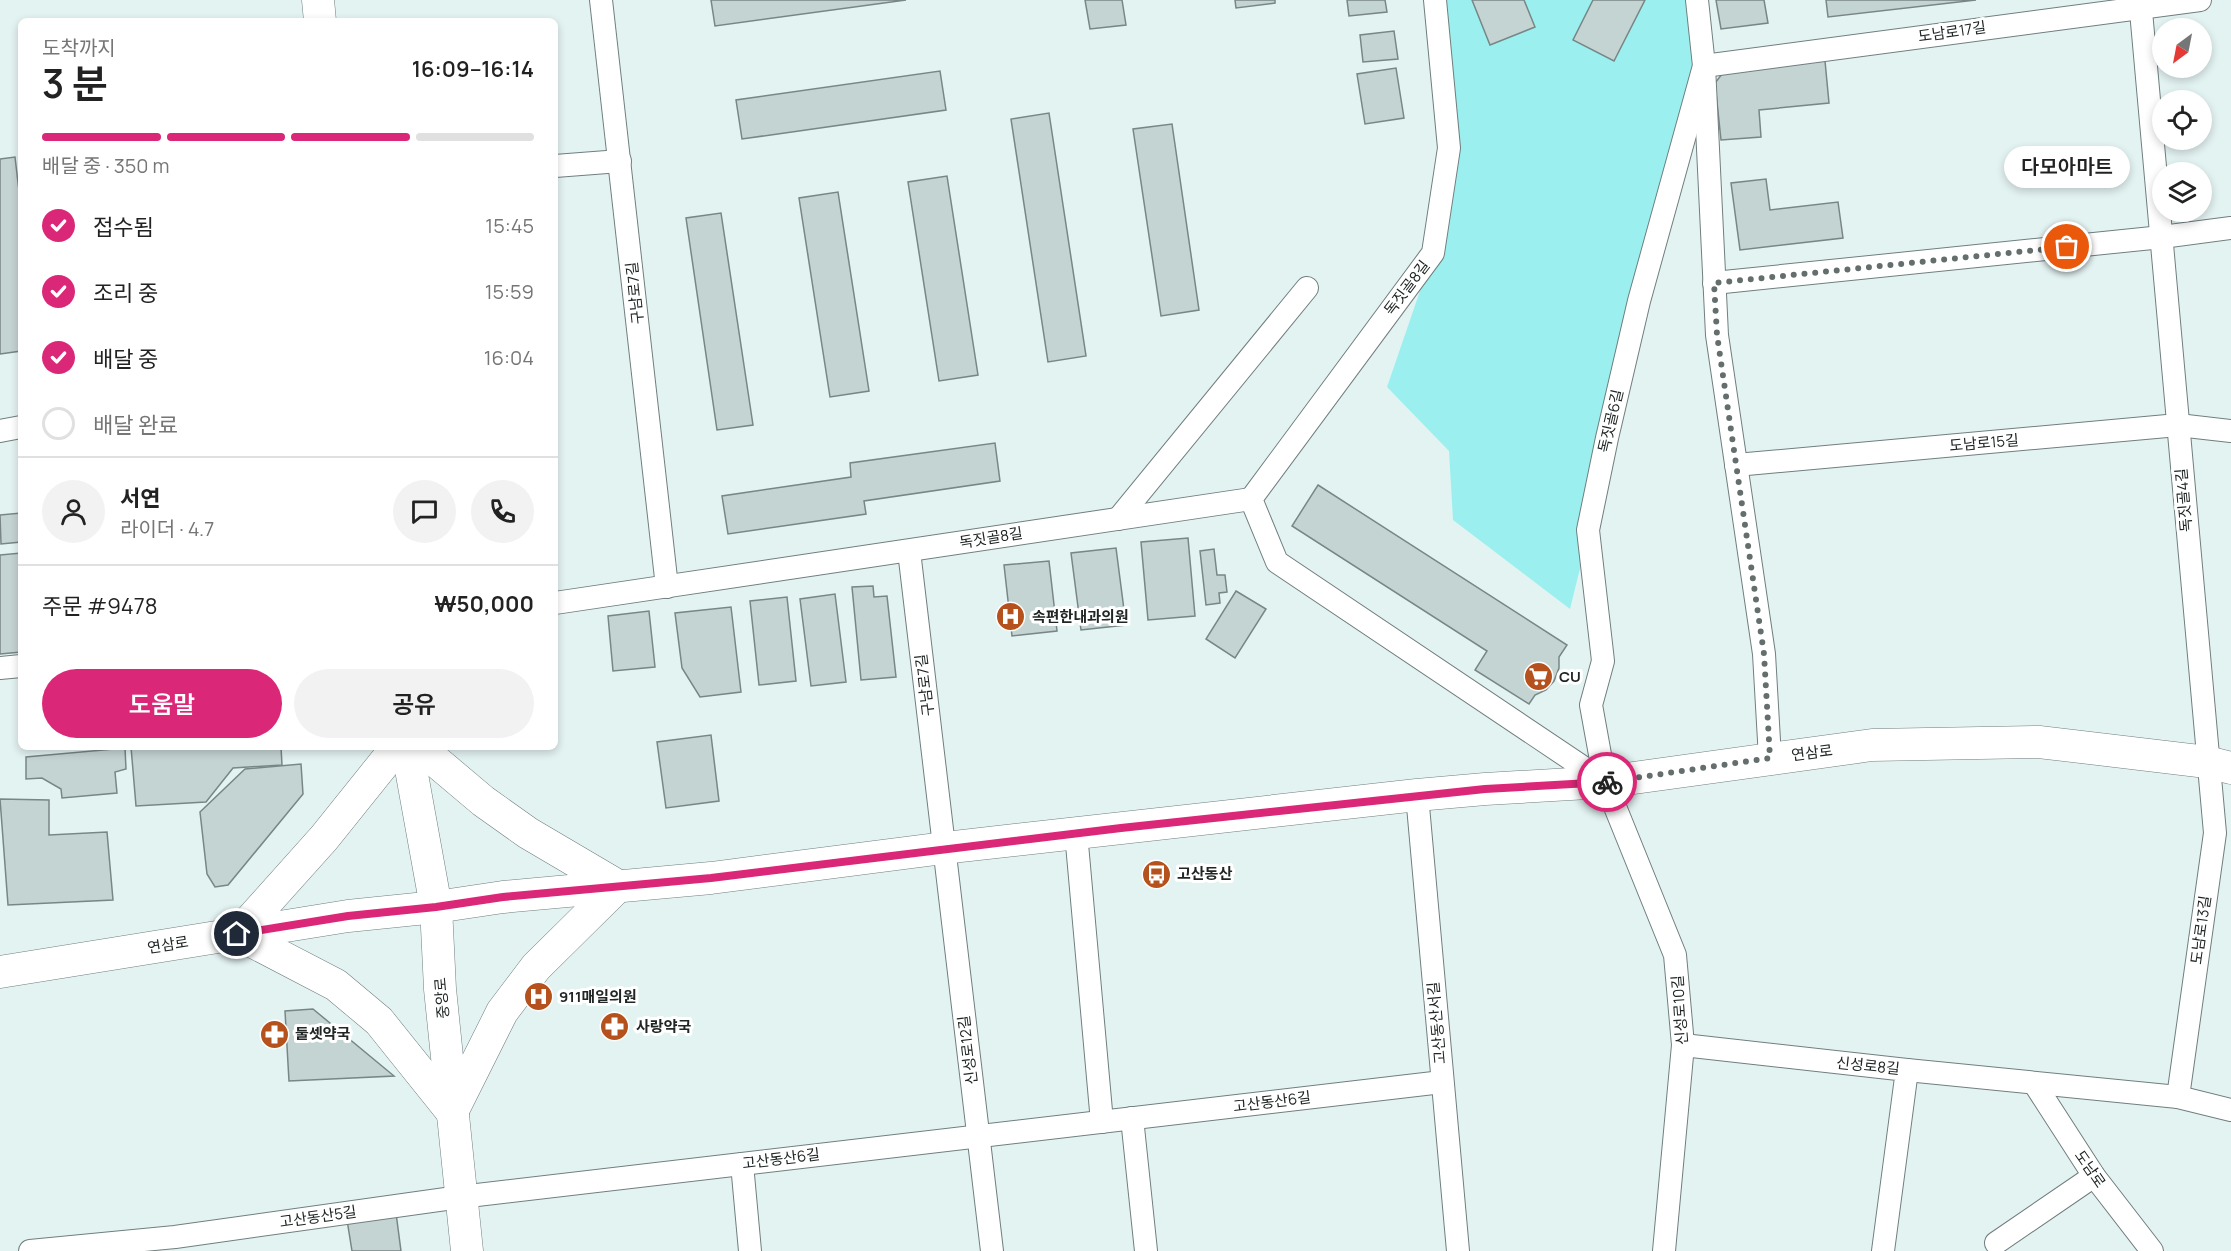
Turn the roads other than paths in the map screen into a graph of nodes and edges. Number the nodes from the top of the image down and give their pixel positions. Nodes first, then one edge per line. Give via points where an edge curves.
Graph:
1 (318, 0) edge
2 (601, 0) edge
3 (1435, 0) edge
4 (1697, 0) edge
5 (2200, 0) edge
6 (2141, 4) edge
7 (320, 18) edge
8 (1704, 66) junction
9 (620, 161) junction
10 (558, 166) edge
11 (2231, 228) edge
12 (2162, 237) junction
13 (1714, 283) junction
14 (1307, 288) dead end
15 (2178, 424) junction
16 (18, 428) edge
17 (0, 431) edge
18 (2231, 431) edge
19 (1736, 465) junction
20 (1251, 499) junction
21 (1118, 519) junction
22 (909, 551) junction
23 (668, 587) junction
24 (558, 603) edge
25 (18, 666) edge
26 (0, 668) edge
27 (395, 750) edge
28 (407, 750) edge
29 (423, 750) edge
30 (1770, 758) junction
31 (2219, 765) edge
32 (1605, 782) junction
33 (1417, 795) junction
34 (1076, 833) junction
35 (944, 848) junction
36 (618, 886) junction
37 (436, 907) junction
38 (237, 934) junction
39 (0, 972) edge
40 (1683, 1046) junction
41 (1907, 1070) junction
42 (1442, 1082) junction
43 (2034, 1083) junction
44 (2178, 1097) junction
45 (2231, 1110) edge
46 (452, 1112) junction
47 (1132, 1118) junction
48 (1102, 1122) junction
49 (978, 1136) junction
50 (742, 1164) junction
51 (2094, 1176) junction
52 (460, 1197) junction
53 (1996, 1243) dead end
54 (176, 1244) edge
55 (30, 1251) edge
56 (467, 1251) edge
57 (750, 1251) edge
58 (992, 1251) edge
59 (1146, 1251) edge
60 (1458, 1251) edge
61 (1664, 1251) edge
62 (1883, 1251) edge
63 (2152, 1251) edge

1 - 7 main road
2 - 9 street, 구남로7길
3 - 20 street, 독짓골8길 via 1449,148 1433,254
4 - 8 street, 독짓골6길
5 - 6 street, 도남로17길
6 - 8 street, 도남로17길
6 - 12 street, 독짓골4길
8 - 13 street, 독짓골6길
8 - 32 street, 독짓골6길 via 1640,301 1588,530 1603,661 1591,705
9 - 10 street
9 - 23 street, 구남로7길
11 - 12 street
12 - 13 street
12 - 15 street, 독짓골4길
13 - 19 street, 독짓골6길 via 1717,335
14 - 21 street
15 - 18 street, 도남로15길
15 - 19 street, 도남로15길
15 - 31 street, 독짓골4길
16 - 17 street
19 - 30 street, 독짓골6길 via 1764,654
20 - 21 street, 독짓골8길
20 - 32 street via 1276,562
21 - 22 street, 독짓골8길
22 - 23 street
22 - 35 street, 구남로7길
23 - 24 street
25 - 26 street
27 - 38 main road via 324,838
28 - 37 main road, 중앙로
29 - 36 main road via 528,833
30 - 31 main road, 연삼로 via 1872,745 2039,742
30 - 32 main road, 연삼로
31 - 44 street, 도남로13길 via 2214,833
32 - 33 main road, 연삼로
32 - 40 street, 신성로10길 via 1675,956
33 - 34 main road, 연삼로
33 - 42 street, 고산동산서길
34 - 35 main road, 연삼로
34 - 48 street
35 - 36 main road, 연삼로
35 - 49 street, 신성로12길
36 - 37 main road, 연삼로
36 - 46 main road via 536,966 502,1012
37 - 38 main road, 연삼로
37 - 46 main road, 중앙로
38 - 39 main road, 연삼로
38 - 46 main road via 336,985 379,1021
40 - 41 street, 신성로8길
40 - 61 street, 신성로10길
41 - 43 street
41 - 62 street, 신성로8길
42 - 47 street, 고산동산6길
42 - 60 street, 고산동산서길
43 - 44 street
43 - 51 street, 도남로
44 - 45 street
46 - 52 main road, 중앙로
47 - 48 street, 고산동산6길
47 - 59 street
48 - 49 street, 고산동산6길
49 - 50 street, 고산동산6길
49 - 58 street, 신성로12길
50 - 52 street, 고산동산6길
50 - 57 street
51 - 53 street
51 - 63 street, 도남로
52 - 54 street, 고산동산5길
52 - 56 main road, 중앙로
54 - 55 street, 고산동산5길

